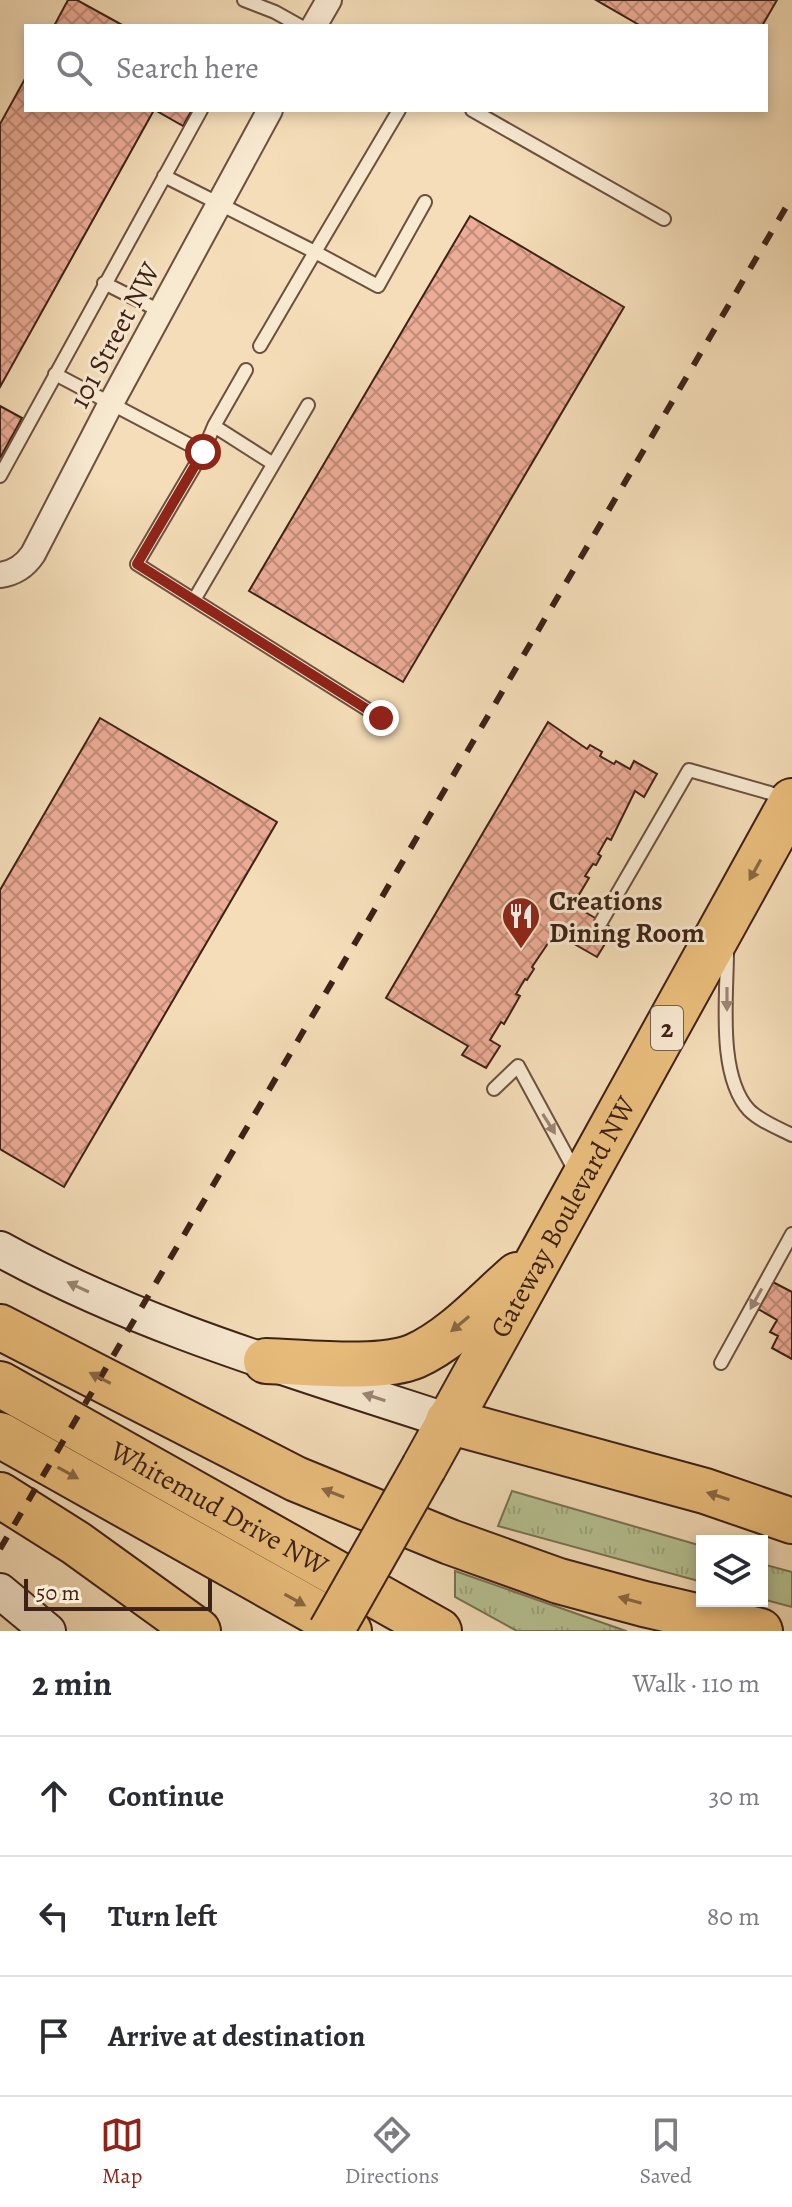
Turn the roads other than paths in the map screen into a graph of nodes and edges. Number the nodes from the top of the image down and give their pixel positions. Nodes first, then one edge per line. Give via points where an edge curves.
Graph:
1 (244, 0) edge
2 (329, 0) edge
3 (296, 24) edge
4 (315, 24) edge
5 (200, 112) edge
6 (269, 112) edge
7 (398, 112) edge
8 (476, 112) edge
9 (164, 176) junction
10 (425, 202) dead end
11 (220, 205) junction
12 (664, 219) dead end
13 (315, 252) junction
14 (104, 283) junction
15 (160, 311) junction
16 (260, 346) dead end
17 (246, 370) dead end
18 (55, 374) junction
19 (110, 405) junction
20 (308, 405) dead end
21 (214, 426) junction
22 (203, 452) junction
23 (272, 463) junction
24 (0, 476) edge
25 (0, 575) edge
26 (194, 600) junction
27 (381, 718) dead end
28 (791, 802) edge
29 (726, 921) junction
30 (601, 922) dead end
31 (494, 1089) dead end
32 (792, 1135) edge
33 (581, 1183) junction
34 (792, 1234) edge
35 (0, 1249) edge
36 (540, 1255) junction
37 (0, 1327) edge
38 (266, 1361) junction
39 (721, 1363) dead end
40 (0, 1384) edge
41 (448, 1421) junction
42 (0, 1435) edge
43 (0, 1495) edge
44 (787, 1518) edge
45 (10, 1599) edge
46 (340, 1629) edge
47 (47, 1631) edge
48 (198, 1631) edge
49 (439, 1631) edge
50 (760, 1631) edge

1 - 3 lane
2 - 4 street
5 - 9 lane
6 - 11 street, 101 Street NW
7 - 13 lane
8 - 12 lane
9 - 11 lane
9 - 14 lane
10 - 13 lane via 378,286
11 - 13 lane
11 - 15 street, 101 Street NW
13 - 16 lane
14 - 15 lane
14 - 18 lane
15 - 19 street, 101 Street NW
17 - 21 lane
18 - 19 lane
18 - 24 lane
19 - 22 lane
19 - 25 street, 101 Street NW via 33,554 26,564
20 - 23 lane
21 - 22 lane
21 - 23 lane
22 - 26 lane via 137,564
23 - 26 lane
26 - 27 lane
28 -> 29 highway, Gateway Boulevard NW / 2
28 - 30 lane via 689,770
29 -> 32 lane via 729,1059 744,1103
29 - 33 highway, Gateway Boulevard NW / 2
31 -> 33 lane via 518,1066
33 - 36 highway, Gateway Boulevard NW / 2
34 -> 39 lane
38 -> 35 main road via 137,1314
36 -> 38 highway via 453,1331 412,1357 364,1364
36 - 41 highway, Gateway Boulevard NW / 2
50 -> 37 highway via 559,1581 450,1542 296,1479
41 -> 38 main road
40 - 49 highway, Whitemud Drive NW
44 -> 41 highway
41 - 46 highway, Gateway Boulevard NW / 2, bridge
42 -> 46 highway, Whitemud Drive NW
43 - 48 highway
45 - 47 main road

